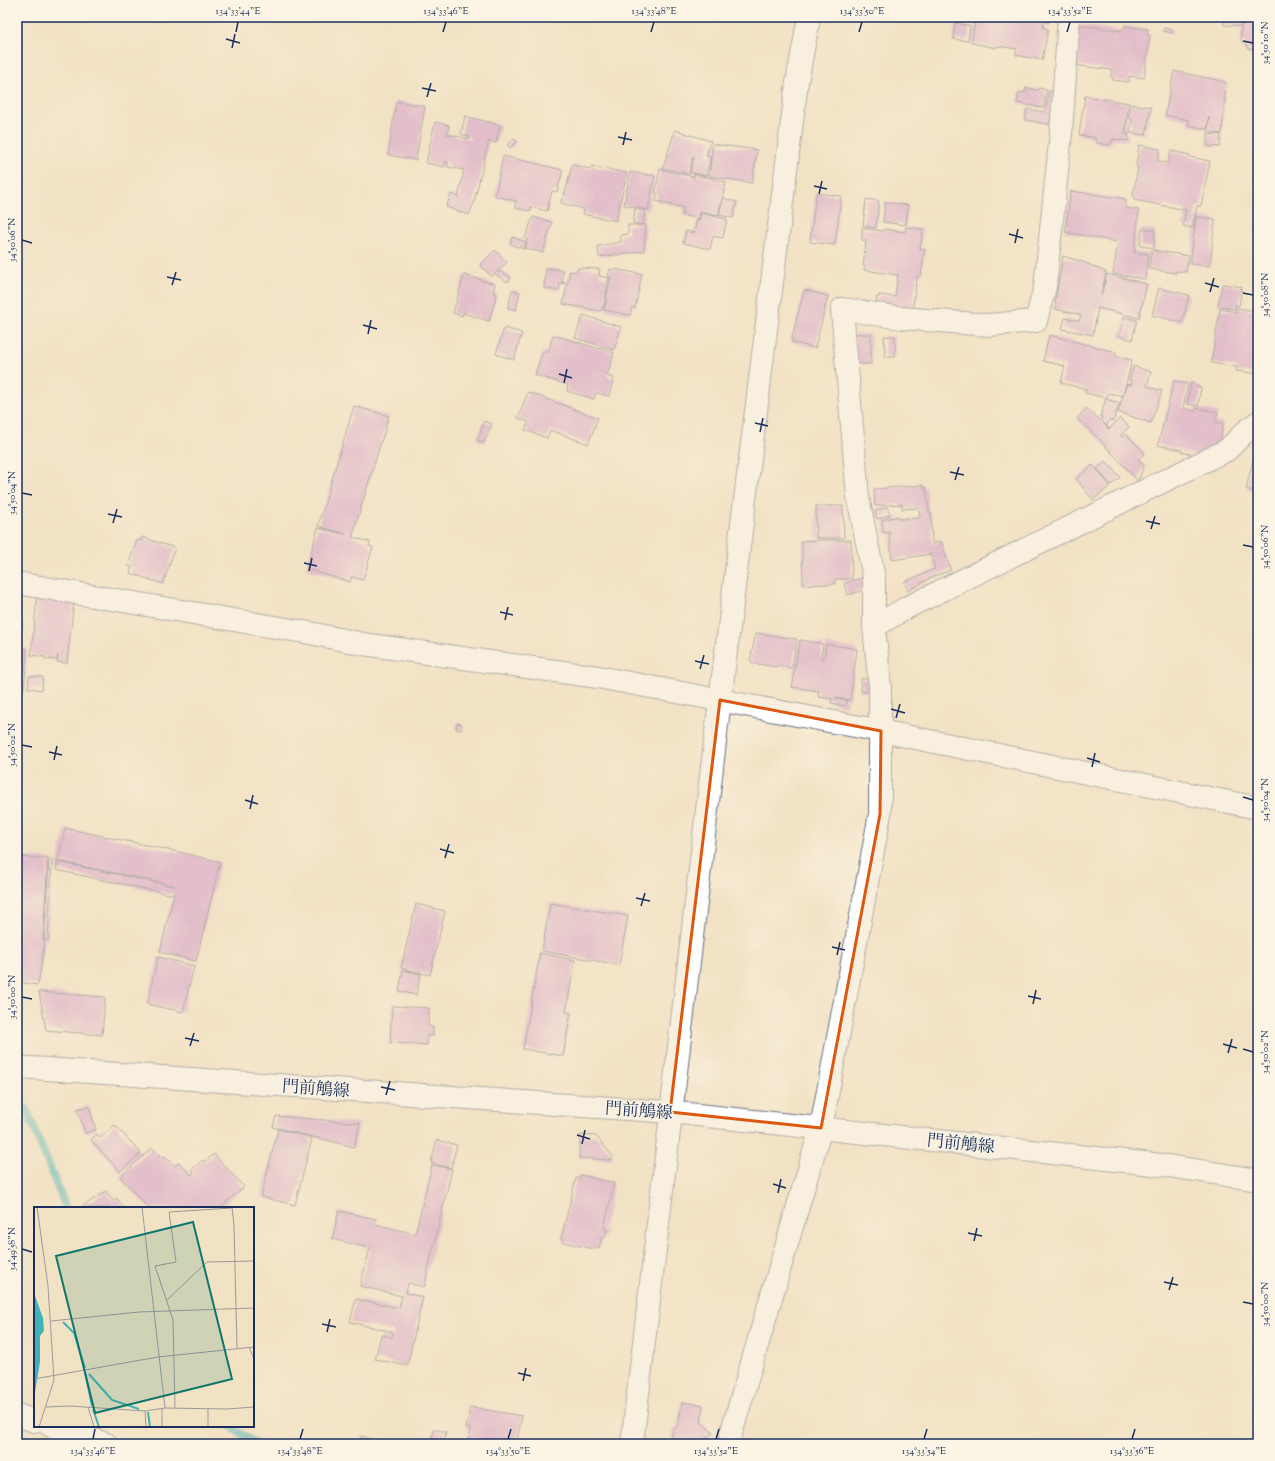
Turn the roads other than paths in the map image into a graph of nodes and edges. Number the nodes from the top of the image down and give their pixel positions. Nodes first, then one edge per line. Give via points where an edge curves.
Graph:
1 (809, 17) edge
2 (1069, 17) edge
3 (1258, 422) edge
4 (17, 583) edge
5 (874, 627) junction
6 (720, 700) junction
7 (881, 731) junction
8 (1258, 808) edge
9 (17, 1067) edge
10 (670, 1112) junction
11 (821, 1128) junction
12 (1258, 1180) edge
13 (17, 1415) edge
14 (34, 1421) edge
15 (54, 1427) edge
16 (106, 1444) edge
17 (632, 1444) edge
18 (730, 1444) edge

1 - 6 street via 797,82
2 - 5 street via 1061,133 1045,287 1036,321 988,325 902,318 842,309 858,497 874,578
3 - 5 street via 1227,450 906,608
4 - 6 street via 363,644 598,677
5 - 7 street via 880,686
6 - 7 street
6 - 10 street
7 - 8 street
7 - 11 street via 880,814
9 - 10 street, 門前鵤線
10 - 11 street, 門前鵤線
10 - 17 street
11 - 12 street, 門前鵤線 via 1162,1165
11 - 18 street
13 - 14 street
15 - 16 street

